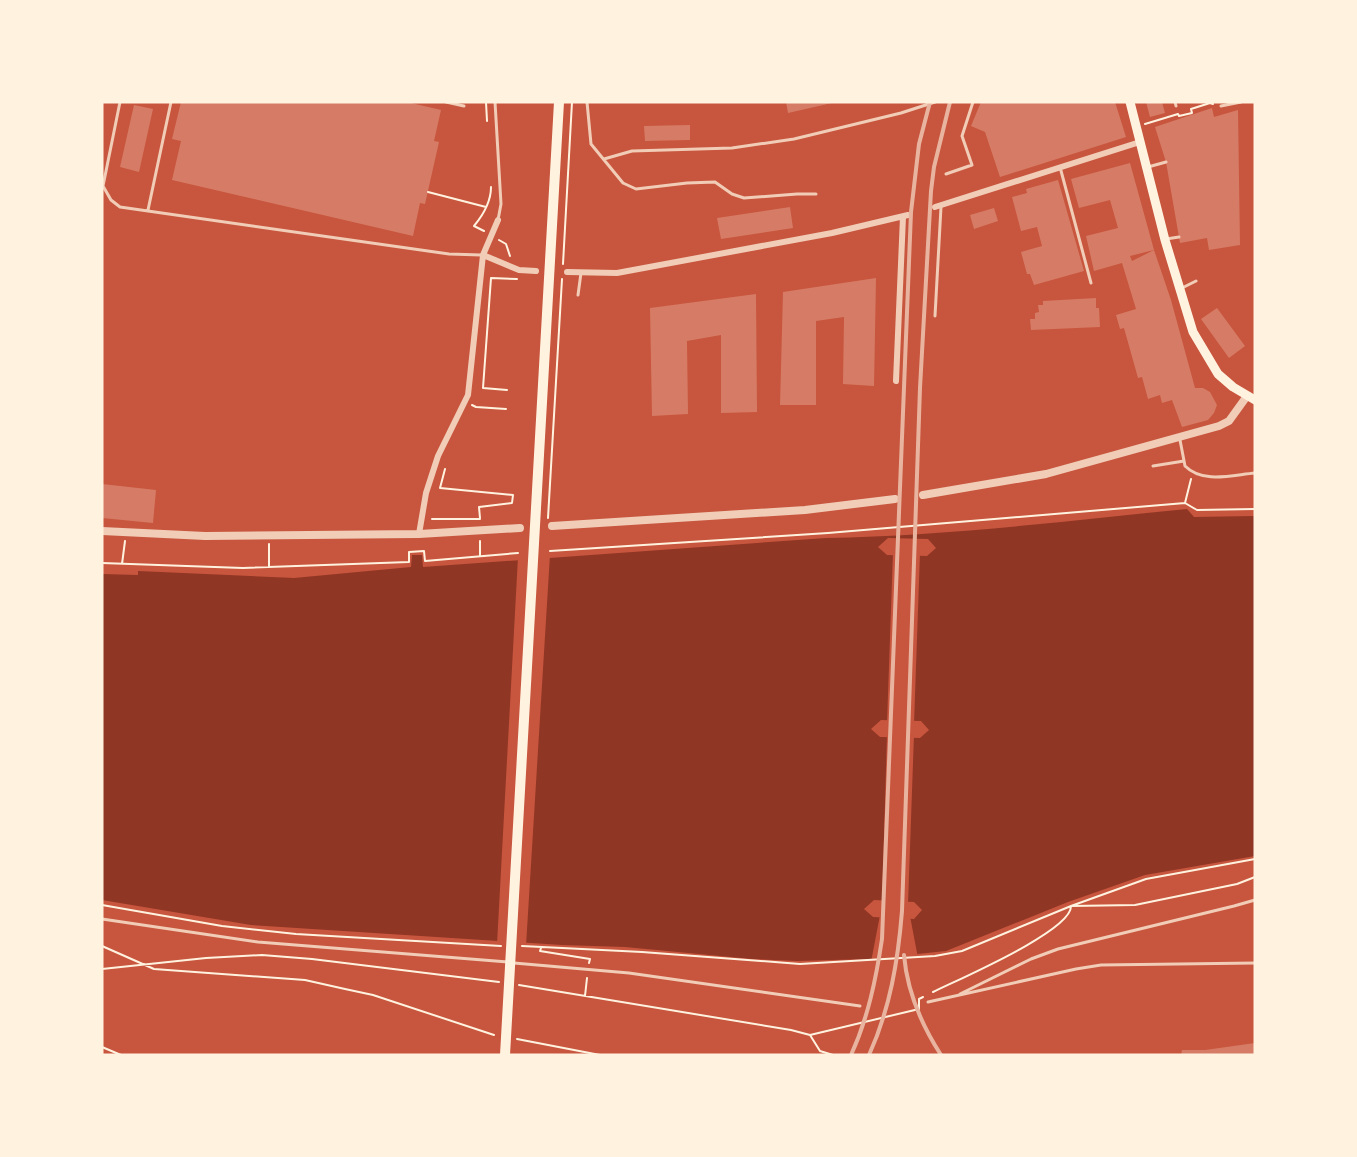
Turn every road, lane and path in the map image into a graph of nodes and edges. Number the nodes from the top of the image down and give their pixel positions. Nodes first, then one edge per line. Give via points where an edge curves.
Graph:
1 (120, 102) edge
2 (171, 102) edge
3 (446, 102) edge
4 (495, 102) edge
5 (559, 102) edge
6 (587, 102) edge
7 (935, 102) edge
8 (973, 102) edge
9 (1130, 102) edge
10 (1241, 102) edge
11 (1210, 103) edge
12 (464, 106) dead end
13 (1221, 106) dead end
14 (1157, 121) dead end
15 (1140, 142) junction
16 (604, 159) junction
17 (1166, 162) dead end
18 (1060, 167) junction
19 (1147, 168) junction
20 (946, 174) dead end
21 (428, 192) dead end
22 (816, 194) dead end
23 (938, 206) joint
24 (487, 208) dead end
25 (148, 210) junction
26 (498, 220) joint
27 (1179, 237) dead end
28 (1165, 240) junction
29 (483, 255) junction
30 (536, 271) dead end
31 (567, 272) dead end
32 (581, 273) junction
33 (1196, 281) dead end
34 (1091, 284) dead end
35 (1179, 289) junction
36 (578, 295) dead end
37 (935, 316) dead end
38 (896, 381) dead end
39 (1251, 398) edge
40 (471, 404) dead end
41 (506, 409) dead end
42 (1179, 438) junction
43 (1184, 461) junction
44 (1154, 466) dead end
45 (445, 469) dead end
46 (1255, 473) edge
47 (1191, 480) dead end
48 (923, 495) dead end
49 (895, 499) dead end
50 (1185, 503) junction
51 (479, 507) dead end
52 (1255, 509) edge
53 (427, 514) dead end
54 (480, 519) dead end
55 (552, 526) dead end
56 (520, 528) dead end
57 (102, 531) edge
58 (418, 534) junction
59 (268, 536) junction
60 (550, 551) dead end
61 (124, 552) dead end
62 (518, 554) dead end
63 (102, 563) edge
64 (122, 564) junction
65 (269, 567) junction
66 (1255, 859) edge
67 (1255, 877) edge
68 (1255, 900) edge
69 (102, 905) edge
70 (1071, 906) junction
71 (102, 919) edge
72 (102, 946) edge
73 (506, 946) dead end
74 (517, 946) dead end
75 (1255, 963) edge
76 (144, 964) junction
77 (102, 969) edge
78 (506, 983) dead end
79 (517, 985) dead end
80 (955, 996) junction
81 (928, 1002) dead end
82 (861, 1006) dead end
83 (497, 1035) dead end
84 (810, 1035) junction
85 (509, 1037) dead end
86 (102, 1047) edge
87 (121, 1055) edge
88 (505, 1055) edge
89 (600, 1055) edge
90 (832, 1055) edge

1 - 25 lane via 103,186 120,207
2 - 25 lane
3 - 12 lane
4 - 26 lane via 501,204
5 - 88 main road
6 - 16 lane via 591,144
7 - 16 lane via 794,139 732,148 632,151
8 - 20 lane via 962,136 972,165
9 - 15 main road
10 - 13 lane
11 - 14 path
15 - 18 street
15 - 19 main road
16 - 22 lane via 623,183 636,189 715,182 744,198
17 - 19 lane
18 - 23 street
18 - 34 lane
19 - 28 main road
21 - 24 path
23 - 37 lane
25 - 29 lane via 449,254
26 - 29 street
27 - 28 lane
28 - 35 main road
29 - 30 street via 519,270
29 - 58 street via 468,395 438,456
31 - 32 street
32 - 36 lane
32 - 38 street via 617,273 906,216
33 - 35 lane
35 - 39 main road via 1193,332 1218,374
39 - 42 street via 1229,421
40 - 41 path
42 - 43 lane
42 - 48 street via 1046,474
43 - 44 lane
43 - 46 lane via 1190,471 1209,477
45 - 51 path via 440,488 513,495 512,503
47 - 50 path
49 - 55 street via 794,511
50 - 52 path via 1197,510
50 - 60 path
53 - 54 path via 431,519
56 - 58 street
57 - 59 street
58 - 59 street
59 - 65 path
61 - 64 path
62 - 65 path via 425,561 424,551 409,552 409,562
63 - 64 path
64 - 65 path
66 - 70 path via 1146,879
67 - 70 path via 1135,905
68 - 80 lane via 1058,949
69 - 73 path via 222,926
70 - 74 path via 962,951 913,959 800,964
70 - 84 path via 1065,920 1048,933 919,999 920,1009
71 - 82 lane via 258,942 609,971
72 - 76 path
75 - 80 lane via 1101,965
76 - 77 path
76 - 78 path via 262,955
76 - 83 path via 170,971 315,982
79 - 84 path
80 - 81 lane
84 - 90 path via 820,1051
85 - 89 path
86 - 87 path

